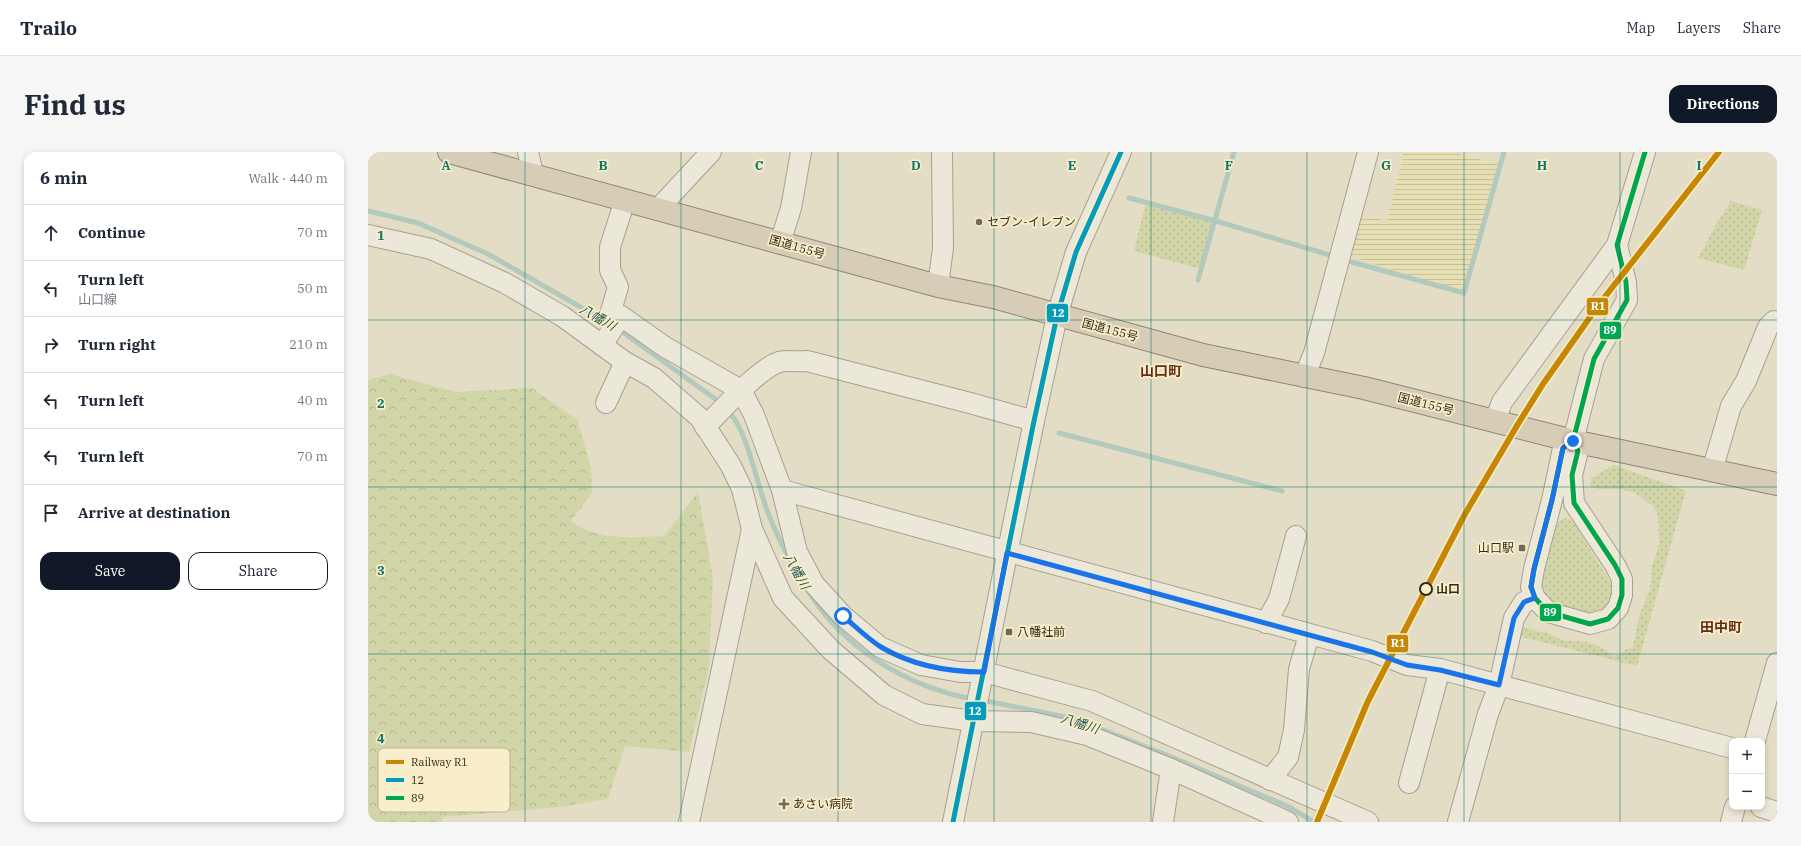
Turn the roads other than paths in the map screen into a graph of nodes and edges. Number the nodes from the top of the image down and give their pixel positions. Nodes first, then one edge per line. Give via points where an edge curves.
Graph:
1 (449, 152) edge
2 (528, 152) edge
3 (711, 152) edge
4 (801, 152) edge
5 (942, 152) edge
6 (1121, 152) edge
7 (1368, 152) edge
8 (1645, 152) edge
9 (533, 174) junction
10 (625, 200) junction
11 (658, 209) junction
12 (368, 234) edge
13 (780, 243) junction
14 (1617, 245) junction
15 (938, 286) junction
16 (1057, 316) junction
17 (619, 318) junction
18 (1777, 322) edge
19 (604, 342) junction
20 (625, 362) junction
21 (1304, 377) junction
22 (736, 395) junction
23 (606, 402) dead end
24 (1034, 421) junction
25 (1495, 421) junction
26 (710, 422) junction
27 (1573, 441) junction
28 (1712, 471) junction
29 (1777, 484) edge
30 (782, 490) junction
31 (752, 529) junction
32 (1296, 536) dead end
33 (1007, 553) junction
34 (1535, 598) junction
35 (1266, 623) junction
36 (1309, 635) junction
37 (1777, 663) edge
38 (1440, 670) junction
39 (982, 678) junction
40 (1499, 685) junction
41 (973, 717) junction
42 (1756, 738) edge
43 (1729, 747) edge
44 (1171, 769) junction
45 (1270, 780) junction
46 (1409, 783) dead end
47 (1765, 808) edge
48 (1735, 810) edge
49 (1777, 812) edge
50 (1266, 817) edge
51 (689, 822) edge
52 (953, 822) edge
53 (1163, 822) edge
54 (1288, 822) edge
55 (1368, 822) edge
56 (1458, 822) edge
57 (1731, 822) edge

1 - 9 highway, 国道155号
2 - 9 street
3 - 11 street
4 - 13 street via 791,208
5 - 15 street via 943,248
6 - 16 street via 1076,252
7 - 21 street via 1316,346
8 - 14 street
9 - 10 highway, 国道155号
10 - 11 highway, 国道155号
10 - 17 street via 610,247 610,270 618,287 611,311
11 - 13 highway, 国道155号
12 - 19 street via 431,250 505,283
13 - 15 highway, 国道155号
14 - 25 street via 1502,402
14 - 27 street via 1626,282 1627,300 1594,359
15 - 16 highway, 国道155号 via 993,297
16 - 21 highway, 国道155号 via 1203,355
16 - 24 street
17 - 19 street
17 - 22 street
18 - 28 street via 1774,321 1768,327 1746,381 1731,406
19 - 20 street
20 - 23 street
20 - 26 street via 654,378 700,418
21 - 25 highway, 国道155号 via 1364,388
22 - 24 street via 769,367 780,362 807,361
22 - 26 street
22 - 30 street via 754,415
24 - 33 street
25 - 27 highway, 国道155号
26 - 31 street via 742,489
27 - 28 highway, 国道155号
27 - 34 street via 1563,448 1534,569 1531,587
27 - 34 street via 1578,451 1572,476 1574,503 1615,565 1622,579 1622,594 1618,608 1608,619 1590,624 1548,612
28 - 29 highway, 国道155号
30 - 33 street
30 - 39 street via 797,552 814,584 843,616 880,647 921,665
31 - 41 street via 783,598 831,650 884,695 922,714
31 - 51 street
32 - 35 street via 1279,599
33 - 35 street
33 - 39 street
34 - 40 street via 1524,602 1514,618
35 - 36 street
36 - 38 street via 1372,652 1407,665
36 - 45 street via 1299,669 1294,730 1288,757
37 - 42 street
38 - 40 street
38 - 46 street
39 - 41 street
39 - 45 street via 1092,701
40 - 43 street
40 - 56 street via 1488,714
41 - 44 street via 1031,722 1087,735
41 - 52 street
44 - 50 street
44 - 53 street
45 - 55 street
47 - 49 street
48 - 57 street
50 - 54 street

